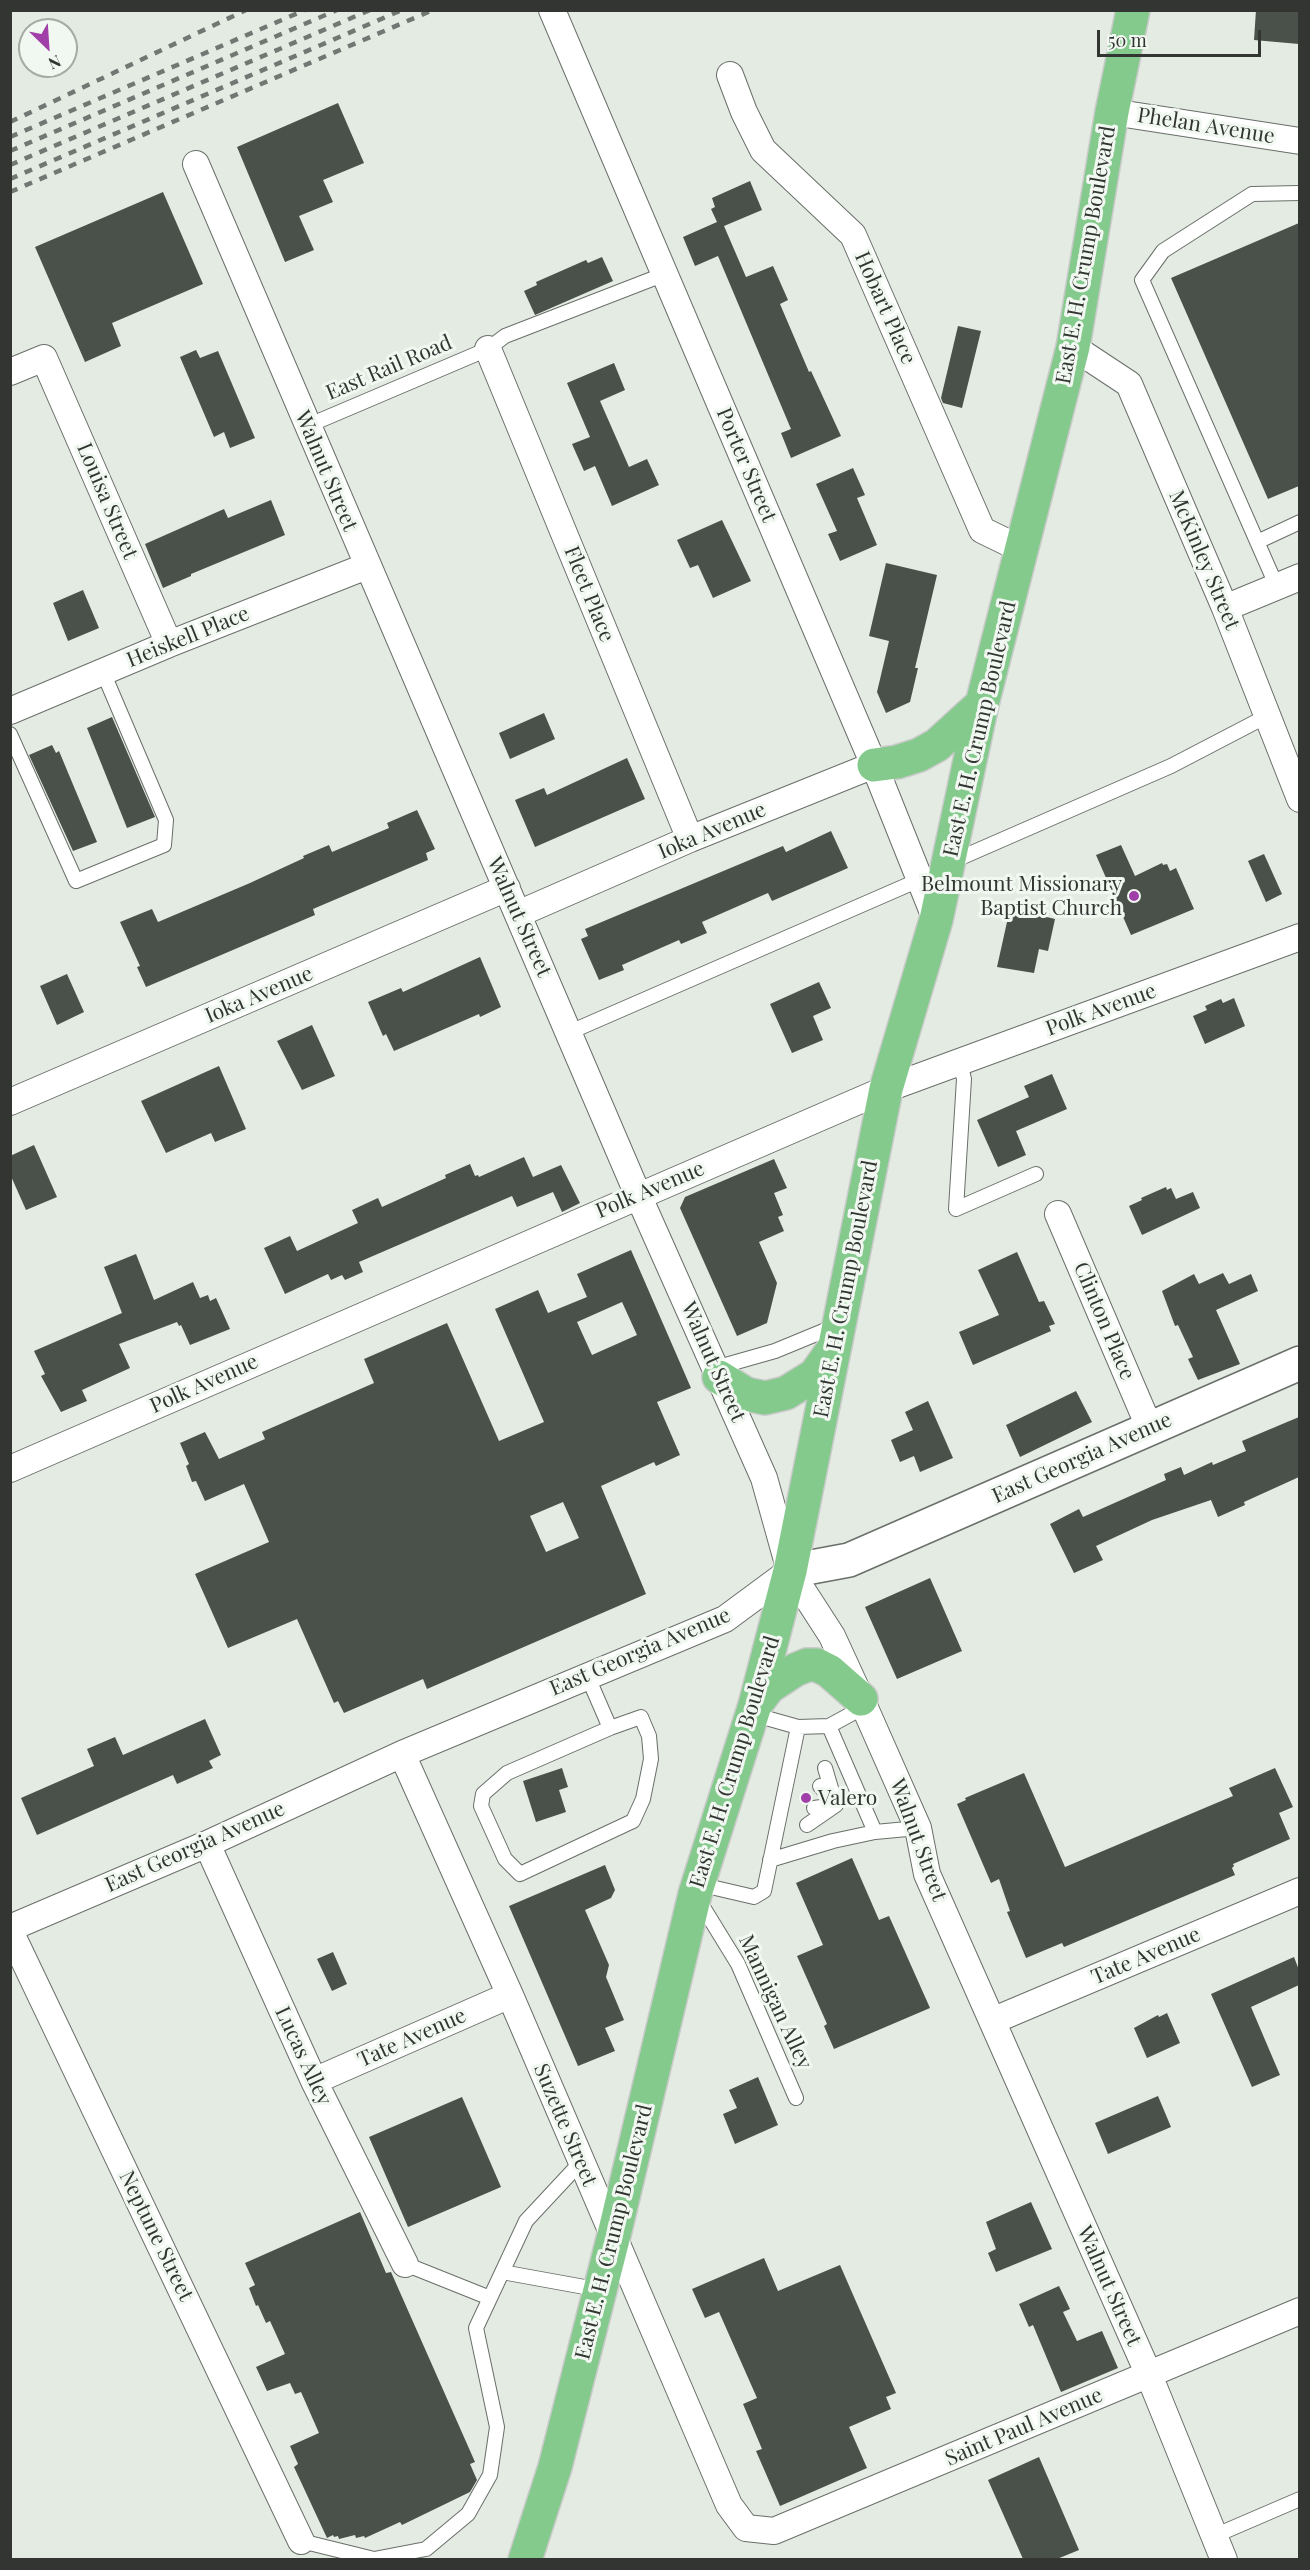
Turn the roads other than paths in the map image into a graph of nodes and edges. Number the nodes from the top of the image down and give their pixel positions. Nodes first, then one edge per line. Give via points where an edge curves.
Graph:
1 (552, 10) edge
2 (1133, 10) edge
3 (730, 75) dead end
4 (1112, 112) junction
5 (1299, 141) edge
6 (196, 164) dead end
7 (1299, 193) edge
8 (665, 274) junction
9 (1073, 347) junction
10 (488, 349) junction
11 (10, 372) edge
12 (307, 426) junction
13 (1299, 522) edge
14 (1257, 542) junction
15 (1022, 549) junction
16 (367, 566) junction
17 (1288, 582) edge
18 (1225, 608) junction
19 (168, 644) junction
20 (103, 672) junction
21 (982, 704) junction
22 (10, 711) edge
23 (1267, 716) junction
24 (10, 734) edge
25 (874, 765) junction
26 (1299, 799) edge
27 (690, 839) junction
28 (950, 862) junction
29 (919, 880) junction
30 (507, 888) junction
31 (518, 914) junction
32 (936, 920) junction
33 (1299, 937) edge
34 (570, 1032) junction
35 (960, 1062) junction
36 (886, 1089) junction
37 (10, 1102) edge
38 (1036, 1174) dead end
39 (638, 1195) junction
40 (1058, 1214) dead end
41 (837, 1335) junction
42 (1299, 1363) edge
43 (717, 1372) junction
44 (1150, 1429) junction
45 (10, 1469) edge
46 (790, 1571) junction
47 (587, 1676) junction
48 (863, 1703) junction
49 (753, 1710) junction
50 (829, 1726) junction
51 (798, 1727) junction
52 (610, 1728) junction
53 (402, 1754) junction
54 (825, 1768) dead end
55 (820, 1786) dead end
56 (860, 1798) junction
57 (836, 1804) junction
58 (814, 1808) dead end
59 (807, 1825) dead end
60 (918, 1828) junction
61 (875, 1832) junction
62 (207, 1844) junction
63 (770, 1860) junction
64 (697, 1889) junction
65 (1299, 1891) edge
66 (10, 1930) edge
67 (510, 1995) junction
68 (992, 2021) junction
69 (314, 2081) junction
70 (796, 2098) dead end
71 (581, 2162) junction
72 (613, 2239) junction
73 (405, 2264) joint
74 (502, 2272) junction
75 (600, 2290) junction
76 (490, 2298) junction
77 (1299, 2311) edge
78 (1149, 2375) junction
79 (1299, 2499) edge
80 (746, 2528) joint
81 (1214, 2536) junction
82 (301, 2541) joint
83 (525, 2559) edge
84 (1224, 2559) edge

1 - 8 street, Porter Street
2 - 4 main road, East E. H. Crump Boulevard
3 - 15 street, Hobart Place via 763,150 853,235 982,530
4 - 5 street, Phelan Avenue
4 - 9 main road, East E. H. Crump Boulevard
6 - 12 street, Walnut Street
7 - 14 lane via 1252,195 1163,251 1142,280
8 - 10 lane, East Rail Road via 505,336
8 - 25 street, Porter Street
9 - 15 main road, East E. H. Crump Boulevard
9 - 18 street, McKinley Street via 1129,384
10 - 12 lane, East Rail Road
10 - 27 street, Fleet Place
11 - 19 street, Louisa Street via 44,358
12 - 16 street, Walnut Street
13 - 14 lane
14 - 17 lane
15 - 21 main road, East E. H. Crump Boulevard
16 - 19 street, Heiskell Place
16 - 30 street, Walnut Street
17 - 18 street
18 - 23 street, McKinley Street
19 - 20 street, Heiskell Place
20 - 22 street, Heiskell Place
20 - 24 lane via 166,820 164,845 76,881
21 - 25 main road via 937,745 897,762
21 - 28 main road, East E. H. Crump Boulevard
23 - 26 street, McKinley Street
23 - 28 lane via 1171,766
25 - 27 street, Ioka Avenue
25 - 29 street, Porter Street
27 - 31 street, Ioka Avenue
28 - 32 main road, East E. H. Crump Boulevard
29 - 32 street, Porter Street
29 - 34 lane
30 - 31 street, Walnut Street
30 - 37 street, Ioka Avenue
31 - 34 street, Walnut Street
32 - 36 main road, East E. H. Crump Boulevard
33 - 35 street, Polk Avenue
34 - 39 street, Walnut Street
35 - 36 street, Polk Avenue
35 - 38 lane via 964,1079 956,1209
36 - 39 street, Polk Avenue
36 - 41 main road, East E. H. Crump Boulevard
39 - 43 street, Walnut Street
39 - 45 street, Polk Avenue
40 - 44 street, Clinton Place
41 - 43 lane
41 - 43 main road via 815,1375 786,1393 765,1398 746,1394
41 - 46 main road, East E. H. Crump Boulevard
42 - 44 street, East Georgia Avenue
43 - 46 street, Walnut Street via 764,1478
44 - 46 street, East Georgia Avenue via 849,1560
46 - 47 street, East Georgia Avenue via 725,1619
46 - 48 street, Walnut Street via 832,1636
46 - 49 main road, East E. H. Crump Boulevard
47 - 52 lane
47 - 53 street, East Georgia Avenue
48 - 49 main road via 829,1671 807,1665 770,1687
48 - 50 lane
48 - 60 street, Walnut Street
49 - 51 lane
49 - 64 main road, East E. H. Crump Boulevard
50 - 51 lane
50 - 56 lane
51 - 63 lane via 796,1761
52 - 52 lane via 641,1717 649,1736 651,1759 643,1799 633,1821 520,1874 505,1859 481,1806 483,1794 507,1773
53 - 62 street, East Georgia Avenue
53 - 67 street, Suzette Street
54 - 57 lane
55 - 57 lane
56 - 57 lane
56 - 61 lane
57 - 58 lane
57 - 59 lane
60 - 61 lane
60 - 68 street, Walnut Street via 927,1874
61 - 63 lane
62 - 66 street, East Georgia Avenue
62 - 69 street, Lucas Alley
63 - 64 lane via 764,1891 754,1897
64 - 70 lane, Mannigan Alley via 738,1964
64 - 72 main road, East E. H. Crump Boulevard
65 - 68 street, Tate Avenue
66 - 82 street, Neptune Street
67 - 69 street, Tate Avenue
67 - 71 street, Suzette Street
68 - 78 street, Walnut Street
69 - 73 street, Lucas Alley
71 - 72 street, Suzette Street
71 - 74 lane via 526,2220
72 - 75 main road, East E. H. Crump Boulevard
72 - 80 street, Suzette Street via 729,2505
73 - 76 lane
74 - 75 lane
74 - 76 lane
75 - 83 main road, East E. H. Crump Boulevard via 555,2467
76 - 82 lane via 476,2328 497,2427 490,2475 468,2514 426,2549 374,2559
77 - 78 street, Saint Paul Avenue
78 - 80 street, Saint Paul Avenue via 774,2531
78 - 81 street, Walnut Street
79 - 81 lane
81 - 84 street, Walnut Street

